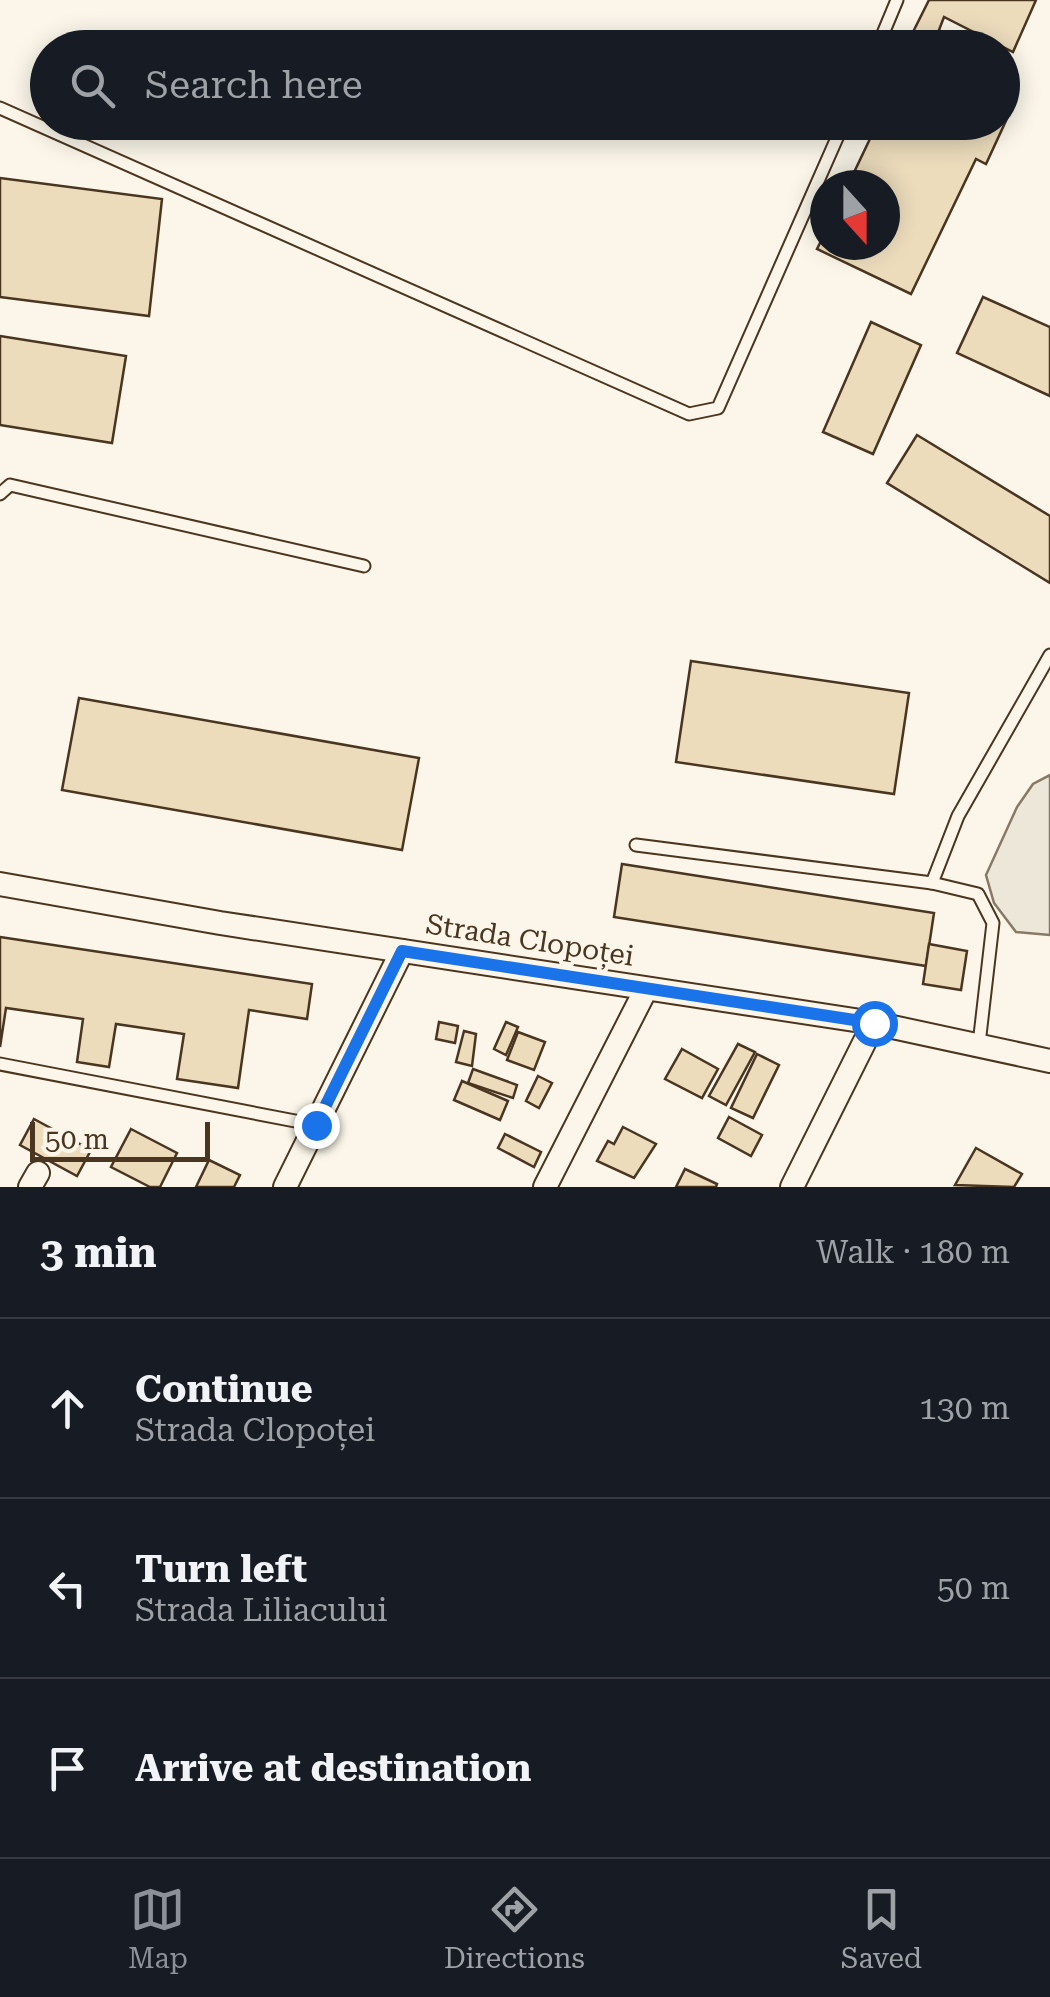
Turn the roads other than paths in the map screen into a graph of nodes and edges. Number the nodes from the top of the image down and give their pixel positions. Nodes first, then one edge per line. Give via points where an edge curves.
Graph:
1 (898, 0) edge
2 (884, 30) edge
3 (0, 108) edge
4 (30, 121) edge
5 (72, 140) edge
6 (836, 140) edge
7 (0, 494) edge
8 (364, 566) dead end
9 (1050, 655) edge
10 (636, 845) dead end
11 (932, 883) junction
12 (0, 884) edge
13 (402, 951) junction
14 (646, 989) junction
15 (874, 1023) junction
16 (979, 1044) junction
17 (1050, 1061) edge
18 (0, 1064) edge
19 (316, 1125) junction
20 (285, 1187) edge
21 (546, 1187) edge
22 (792, 1187) edge

1 - 2 lane
3 - 4 lane
5 - 6 lane via 690,414 718,408
7 - 8 lane via 10,486
9 - 11 lane via 958,816
10 - 11 lane
11 - 16 lane via 978,894 993,922
12 - 13 street, Strada Clopoței
13 - 14 street, Strada Clopoței
13 - 19 street
14 - 15 street, Strada Clopoței
14 - 21 street
15 - 16 street, Strada Clopoței
15 - 22 street
16 - 17 street, Strada Clopoței
18 - 19 lane
19 - 20 street

